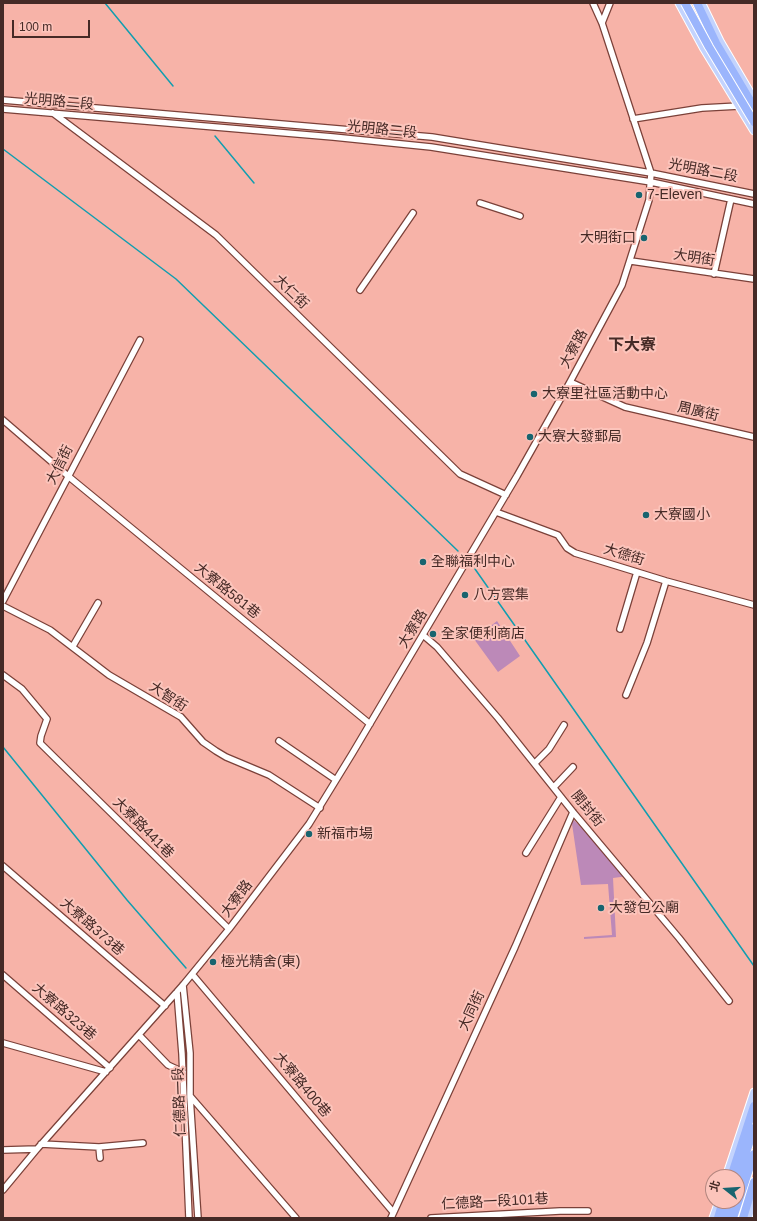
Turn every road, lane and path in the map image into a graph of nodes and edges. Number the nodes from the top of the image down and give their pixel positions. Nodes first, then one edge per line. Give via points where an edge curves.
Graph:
1 (593, 3) edge
2 (610, 3) edge
3 (680, 3) edge
4 (685, 3) edge
5 (697, 3) edge
6 (701, 3) edge
7 (602, 24) junction
8 (754, 98) edge
9 (3, 100) edge
10 (739, 106) junction
11 (754, 107) edge
12 (3, 109) edge
13 (53, 113) junction
14 (754, 113) edge
15 (633, 119) junction
16 (754, 122) edge
17 (754, 131) edge
18 (651, 173) junction
19 (651, 182) junction
20 (721, 187) junction
21 (754, 194) edge
22 (719, 197) junction
23 (731, 199) junction
24 (480, 203) dead end
25 (754, 204) edge
26 (413, 213) dead end
27 (520, 216) dead end
28 (631, 261) junction
29 (714, 274) junction
30 (754, 279) edge
31 (360, 290) dead end
32 (140, 340) dead end
33 (570, 382) junction
34 (3, 420) edge
35 (754, 436) edge
36 (68, 476) junction
37 (506, 495) junction
38 (496, 512) junction
39 (637, 572) junction
40 (666, 581) junction
41 (3, 601) edge
42 (98, 603) dead end
43 (754, 605) edge
44 (3, 606) edge
45 (620, 629) dead end
46 (423, 635) junction
47 (73, 646) junction
48 (3, 675) edge
49 (626, 695) dead end
50 (370, 724) junction
51 (564, 725) dead end
52 (279, 741) dead end
53 (535, 763) junction
54 (572, 767) dead end
55 (336, 780) junction
56 (554, 787) junction
57 (561, 797) junction
58 (320, 808) junction
59 (573, 812) junction
60 (526, 853) dead end
61 (3, 866) edge
62 (229, 929) junction
63 (192, 974) junction
64 (3, 975) edge
65 (183, 986) junction
66 (177, 992) junction
67 (729, 1000) dead end
68 (165, 1006) junction
69 (139, 1035) junction
70 (3, 1043) edge
71 (108, 1070) junction
72 (183, 1072) junction
73 (754, 1092) edge
74 (190, 1097) junction
75 (754, 1106) edge
76 (754, 1128) edge
77 (142, 1143) dead end
78 (41, 1144) junction
79 (99, 1147) junction
80 (37, 1149) junction
81 (3, 1150) edge
82 (754, 1154) edge
83 (100, 1158) dead end
84 (729, 1169) edge
85 (734, 1169) edge
86 (741, 1169) edge
87 (754, 1182) edge
88 (3, 1190) edge
89 (754, 1199) edge
90 (588, 1210) dead end
91 (392, 1215) edge
92 (189, 1218) edge
93 (198, 1218) edge
94 (296, 1218) edge
95 (431, 1218) edge
96 (734, 1218) edge
97 (743, 1218) edge
98 (748, 1218) edge

1 - 7 street, 大寮路
2 - 7 street
3 - 10 main road via 704,49
4 - 16 highway, bridge
5 - 11 highway via 716,43
6 - 8 main road
7 - 15 street, 大寮路
9 - 18 street, 光明路二段 via 432,137
10 - 14 street
10 - 15 street via 702,108
10 - 17 main road
12 - 13 street, 光明路二段
13 - 19 street, 光明路二段 via 431,147
13 - 37 street, 大仁街 via 216,235 460,474
15 - 18 street, 大寮路
18 - 19 street, 大寮路
18 - 20 street, 光明路二段
19 - 22 street, 光明路二段
19 - 28 street, 大寮路 via 649,200
20 - 21 street, 光明路二段
20 - 22 street
22 - 23 street, 光明路二段
23 - 25 street, 光明路二段
23 - 29 street
24 - 27 street
26 - 31 street
28 - 29 street, 大明街
28 - 33 street, 大寮路 via 622,285
29 - 30 street, 大明街
32 - 36 street, 大信街
33 - 35 street, 周廣街 via 625,407
33 - 37 street, 大寮路
34 - 36 street, 大寮路581巷
36 - 41 street, 大信街
36 - 50 street, 大寮路581巷
37 - 38 street, 大寮路
38 - 39 street, 大德街 via 558,535 567,548 575,553
38 - 46 street, 大寮路
39 - 40 street, 大德街
39 - 45 street
40 - 43 street, 大德街
40 - 49 street via 647,643
42 - 47 street
44 - 47 street, 大智街 via 50,630
46 - 50 street, 大寮路
46 - 53 street, 開封街 via 438,647
47 - 58 street, 大智街 via 109,675 181,717 203,742 216,751 269,775
48 - 62 street, 大寮路441巷 via 22,689 47,719 40,743
50 - 55 street, 大寮路
51 - 53 street via 549,749
52 - 55 street
53 - 56 street, 開封街
54 - 56 street
55 - 58 street, 大寮路
56 - 57 street, 開封街
57 - 59 street, 開封街
57 - 60 street
58 - 62 street, 大寮路
59 - 67 street, 開封街
59 - 91 street, 大同街 via 515,947
61 - 68 street, 大寮路373巷
62 - 63 street, 大寮路
63 - 65 street, 大寮路
63 - 91 street, 大寮路400巷
64 - 71 street, 大寮路323巷
65 - 66 street, 大寮路
65 - 74 street, 仁德路一段 via 190,1053
66 - 68 street, 大寮路
66 - 72 street, 仁德路一段
68 - 69 street, 大寮路
69 - 71 street, 大寮路
69 - 72 street via 168,1066
70 - 71 street
71 - 78 street, 大寮路
72 - 92 street, 仁德路一段
73 - 84 main road
74 - 93 street, 仁德路一段
74 - 94 street
75 - 85 highway
76 - 86 highway
77 - 79 street
78 - 79 street
78 - 80 street, 大寮路
79 - 83 street
80 - 81 street
80 - 88 street, 大寮路
82 - 96 highway
87 - 97 highway
89 - 98 main road
90 - 95 street, 仁德路一段101巷

